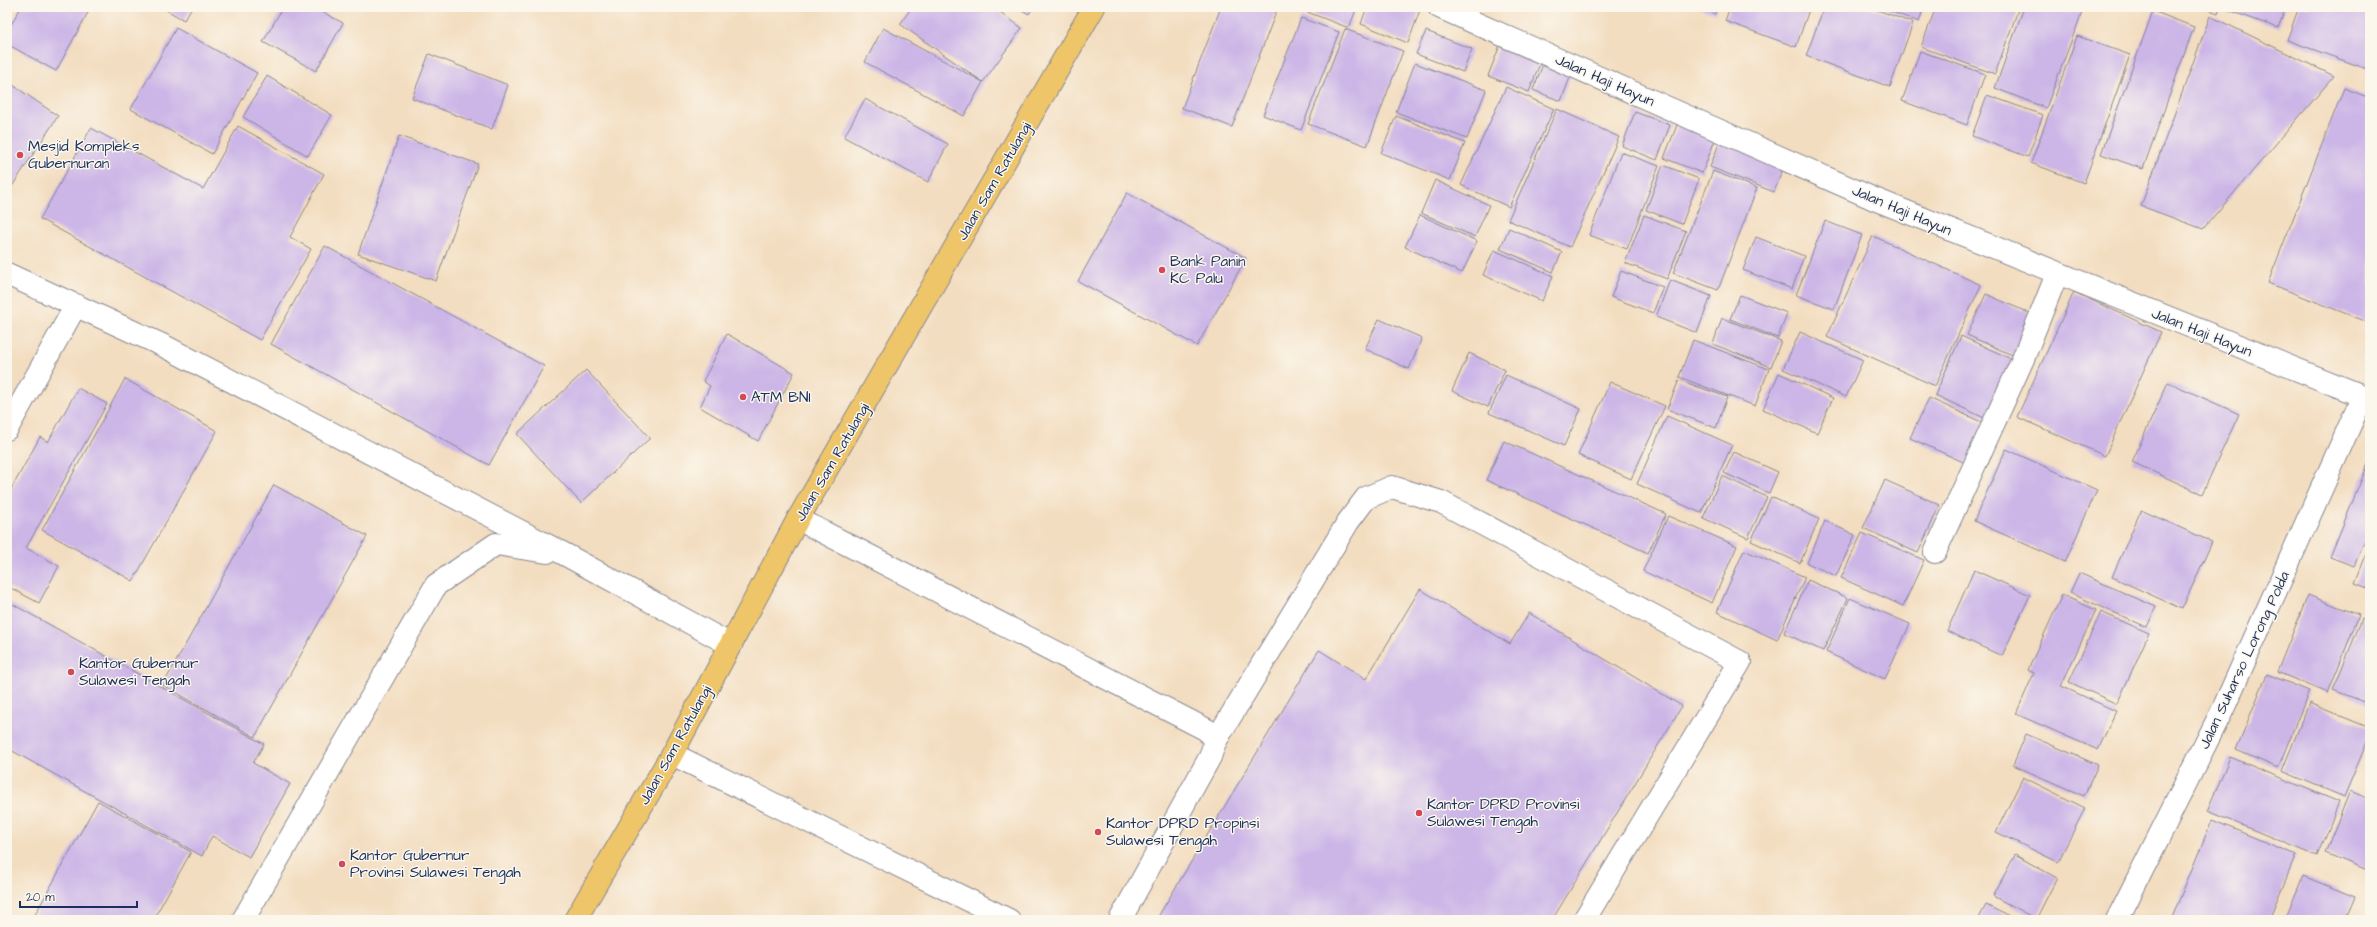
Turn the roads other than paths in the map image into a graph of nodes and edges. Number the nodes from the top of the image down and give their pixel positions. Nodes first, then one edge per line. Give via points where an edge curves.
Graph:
1 (1094, 7) edge
2 (1440, 7) edge
3 (7, 274) edge
4 (2057, 274) junction
5 (76, 305) junction
6 (2367, 397) edge
7 (7, 429) edge
8 (798, 519) junction
9 (1935, 552) dead end
10 (566, 556) junction
11 (731, 645) junction
12 (1215, 742) junction
13 (672, 754) junction
14 (243, 920) edge
15 (575, 920) edge
16 (1009, 920) edge
17 (1120, 920) edge
18 (1584, 920) edge
19 (2117, 920) edge

1 - 8 highway, Jalan Sam Ratulangi
2 - 4 street, Jalan Haji Hayun via 1872,198
3 - 5 street
4 - 6 street, Jalan Haji Hayun
4 - 9 street via 2023,360
5 - 7 street
5 - 10 street via 162,345
6 - 19 street, Jalan Suharso Lorong Polda via 2223,710
8 - 11 highway, Jalan Sam Ratulangi
8 - 12 street via 1207,730
10 - 11 street
10 - 14 street via 496,544 436,585
11 - 13 highway, Jalan Sam Ratulangi
12 - 17 street via 1210,757
12 - 18 street via 1348,522 1366,498 1392,487 1441,502 1740,662
13 - 15 highway, Jalan Sam Ratulangi
13 - 16 street

